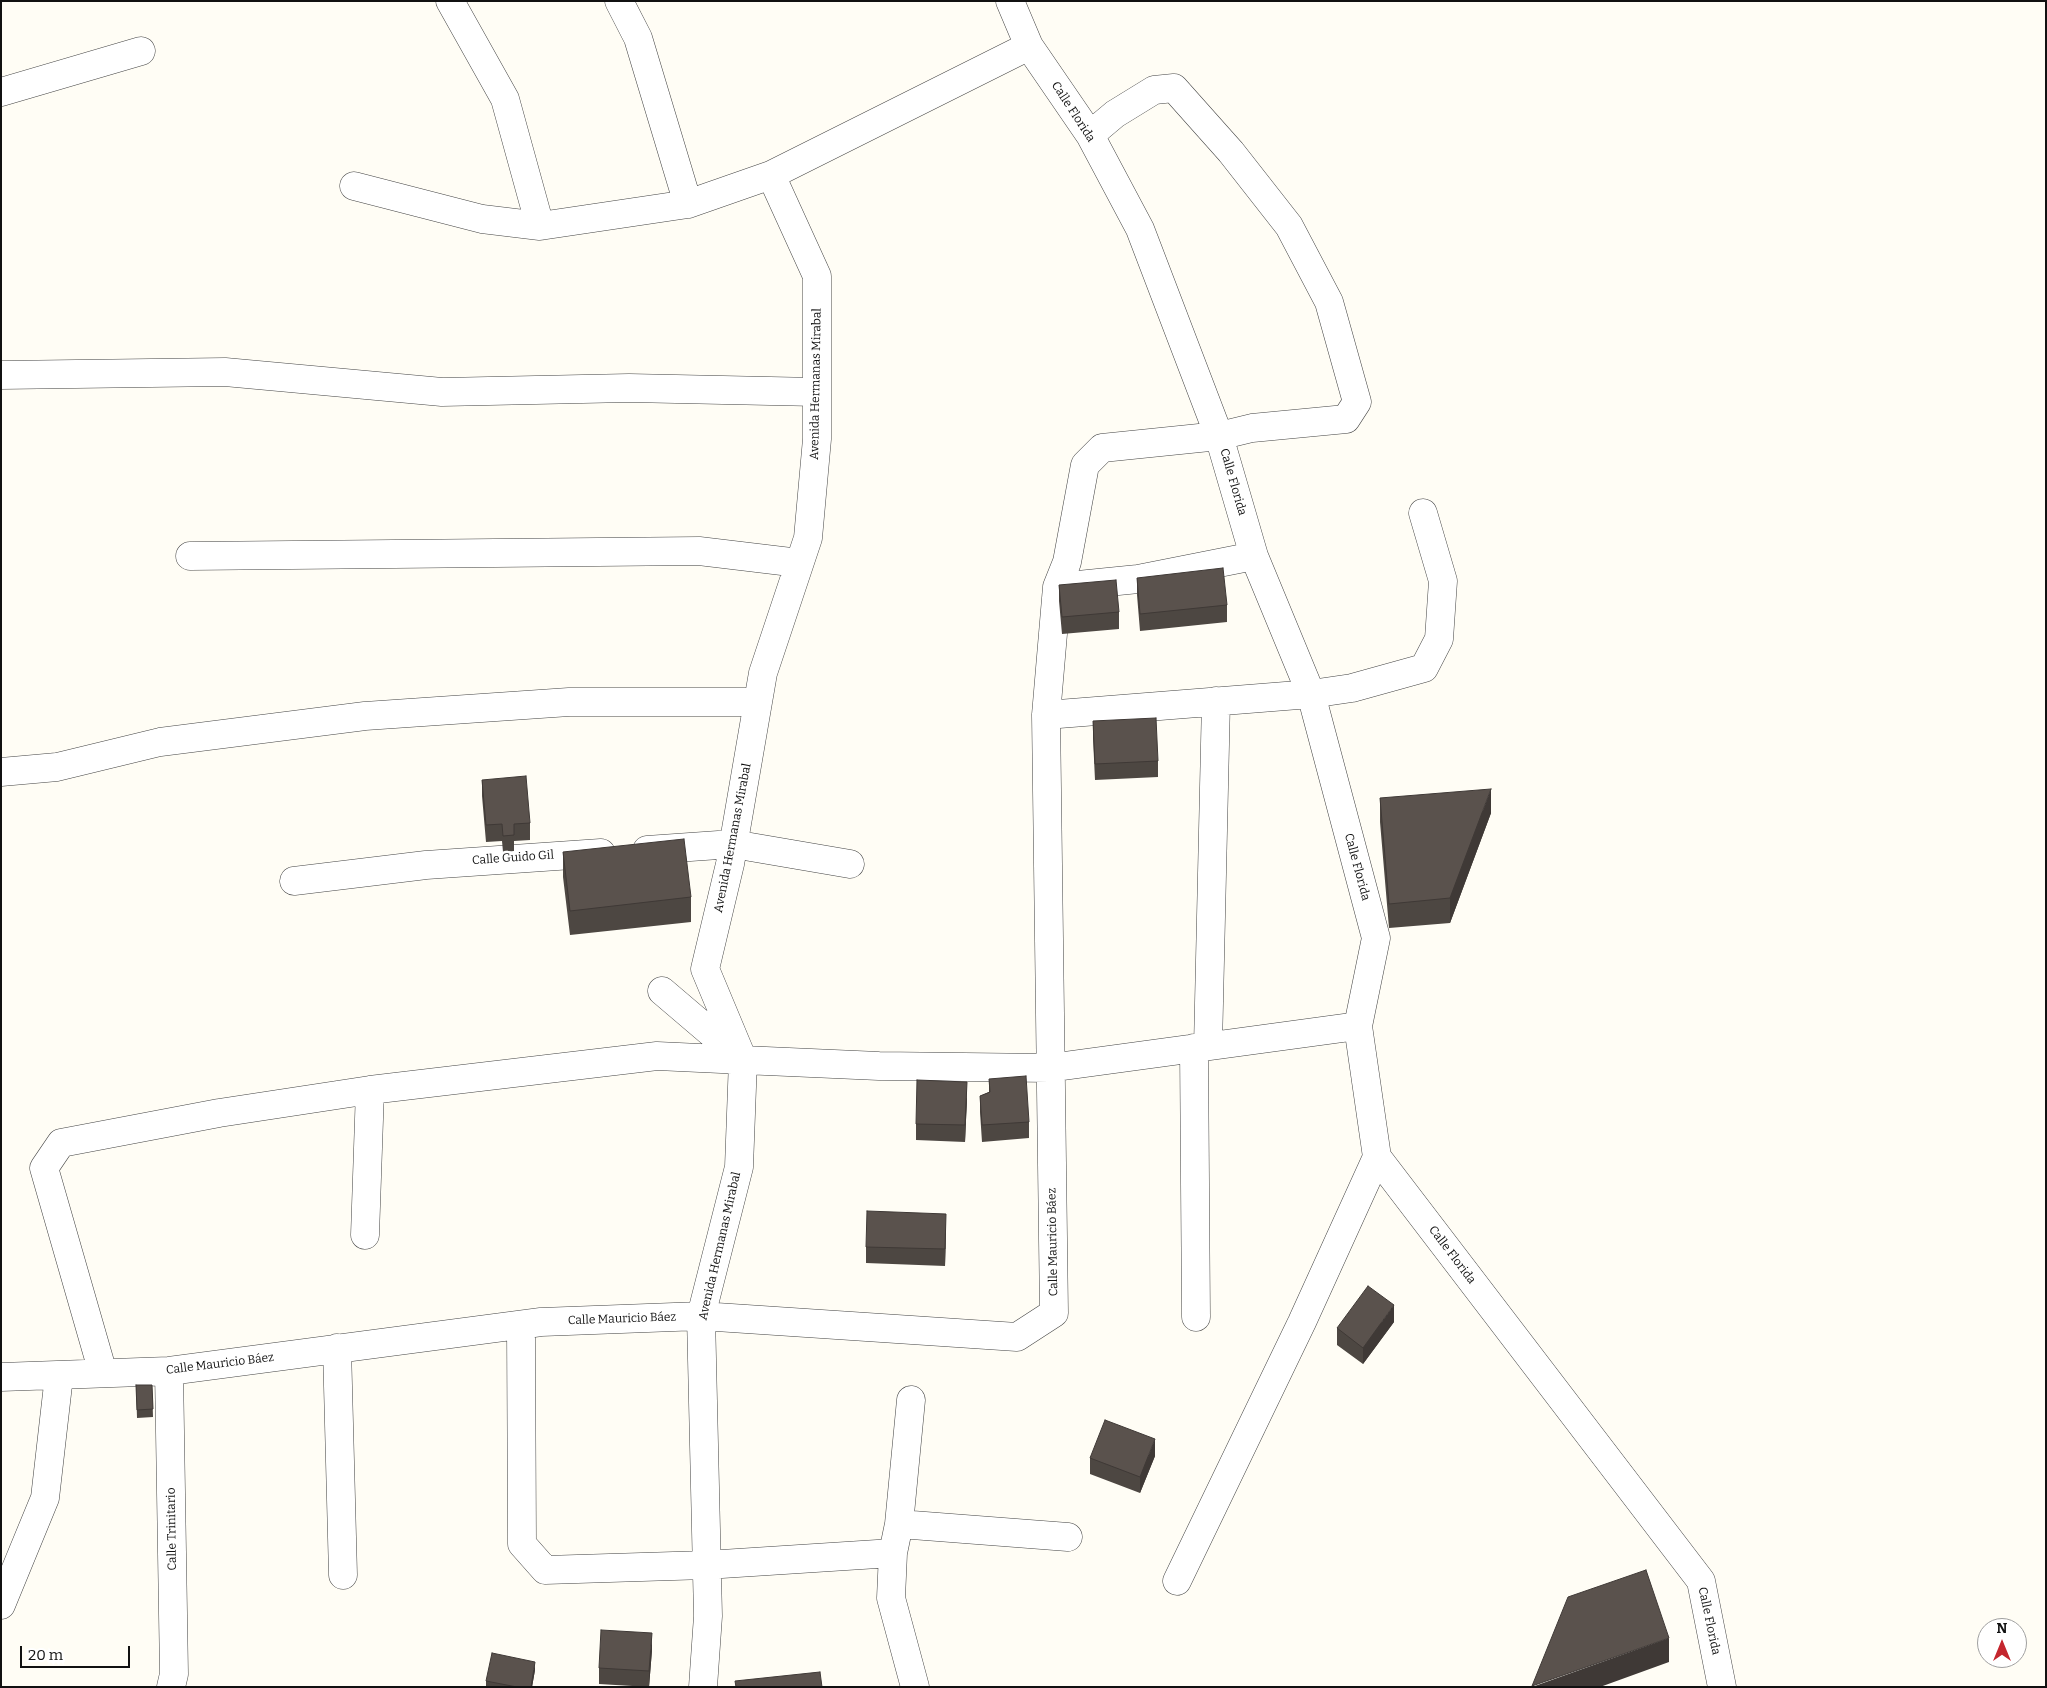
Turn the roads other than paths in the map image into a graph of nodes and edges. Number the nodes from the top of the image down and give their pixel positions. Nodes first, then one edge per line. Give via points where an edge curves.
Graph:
1 (450, 1) edge
2 (619, 1) edge
3 (1010, 1) edge
4 (1029, 46) junction
5 (141, 51) dead end
6 (1, 92) edge
7 (1090, 135) junction
8 (771, 175) junction
9 (354, 186) dead end
10 (688, 204) junction
11 (540, 226) junction
12 (1, 375) edge
13 (817, 392) junction
14 (1219, 436) junction
15 (1423, 513) dead end
16 (190, 556) dead end
17 (1254, 556) junction
18 (799, 564) junction
19 (1057, 587) junction
20 (1311, 694) junction
21 (1216, 701) junction
22 (758, 702) junction
23 (1046, 715) junction
24 (1, 772) edge
25 (733, 844) junction
26 (850, 864) dead end
27 (294, 881) dead end
28 (662, 991) dead end
29 (1358, 1026) junction
30 (1201, 1047) junction
31 (743, 1060) junction
32 (1049, 1068) junction
33 (370, 1090) junction
34 (1377, 1157) junction
35 (365, 1235) dead end
36 (701, 1316) junction
37 (1196, 1317) dead end
38 (521, 1325) junction
39 (337, 1348) junction
40 (169, 1372) junction
41 (103, 1373) junction
42 (59, 1376) junction
43 (1, 1377) edge
44 (911, 1400) dead end
45 (899, 1524) junction
46 (1068, 1537) dead end
47 (893, 1553) junction
48 (706, 1565) junction
49 (343, 1575) dead end
50 (1177, 1581) dead end
51 (1, 1605) edge
52 (171, 1687) edge
53 (703, 1687) edge
54 (915, 1687) edge
55 (1722, 1687) edge

1 - 11 street via 505,100
2 - 10 street via 638,38
3 - 4 street, Calle Florida
4 - 7 street, Calle Florida
4 - 8 street
5 - 6 street
7 - 14 street, Calle Florida via 1140,229
7 - 14 street via 1115,114 1154,90 1174,88 1231,152 1289,226 1329,302 1357,402 1346,419 1252,428
8 - 10 street
8 - 13 street, Avenida Hermanas Mirabal via 817,276
9 - 11 street via 482,219
10 - 11 street
12 - 13 street via 225,372 442,392 629,388
13 - 18 street, Avenida Hermanas Mirabal via 817,439 808,538
14 - 17 street, Calle Florida
14 - 19 street via 1102,448 1086,465 1067,562
15 - 20 street via 1444,581 1439,639 1424,668 1352,688
16 - 18 street via 700,551
17 - 19 street via 1138,579
17 - 20 street, Calle Florida
18 - 22 street, Avenida Hermanas Mirabal via 763,673
19 - 23 street
20 - 21 street
20 - 29 street, Calle Florida via 1376,938
21 - 23 street
21 - 30 street
22 - 24 street via 569,702 365,716 160,742 57,767
22 - 25 street, Avenida Hermanas Mirabal
23 - 32 street
25 - 26 street, Calle Guido Gil
25 - 27 street, Calle Guido Gil via 426,865
25 - 31 street, Avenida Hermanas Mirabal via 705,969
28 - 31 street
29 - 30 street
29 - 34 street, Calle Florida
30 - 32 street
30 - 37 street
31 - 32 street
31 - 33 street via 657,1056
31 - 36 street, Avenida Hermanas Mirabal via 739,1167
32 - 36 street, Calle Mauricio Báez via 1054,1313 1017,1337
33 - 35 street
33 - 41 street via 219,1112 61,1142 44,1168
34 - 50 street via 1302,1322
34 - 55 street, Calle Florida via 1701,1581
36 - 38 street, Calle Mauricio Báez
36 - 48 street, Avenida Hermanas Mirabal
38 - 39 street, Calle Mauricio Báez
38 - 48 street via 522,1544 545,1570
39 - 40 street, Calle Mauricio Báez
39 - 49 street
40 - 41 street, Calle Mauricio Báez
40 - 52 street, Calle Trinitario via 174,1674
41 - 42 street, Calle Mauricio Báez
42 - 43 street, Calle Mauricio Báez
42 - 51 street via 45,1498
44 - 45 street
45 - 46 street
45 - 47 street
47 - 48 street
47 - 54 street via 891,1598
48 - 53 street, Avenida Hermanas Mirabal via 708,1616

